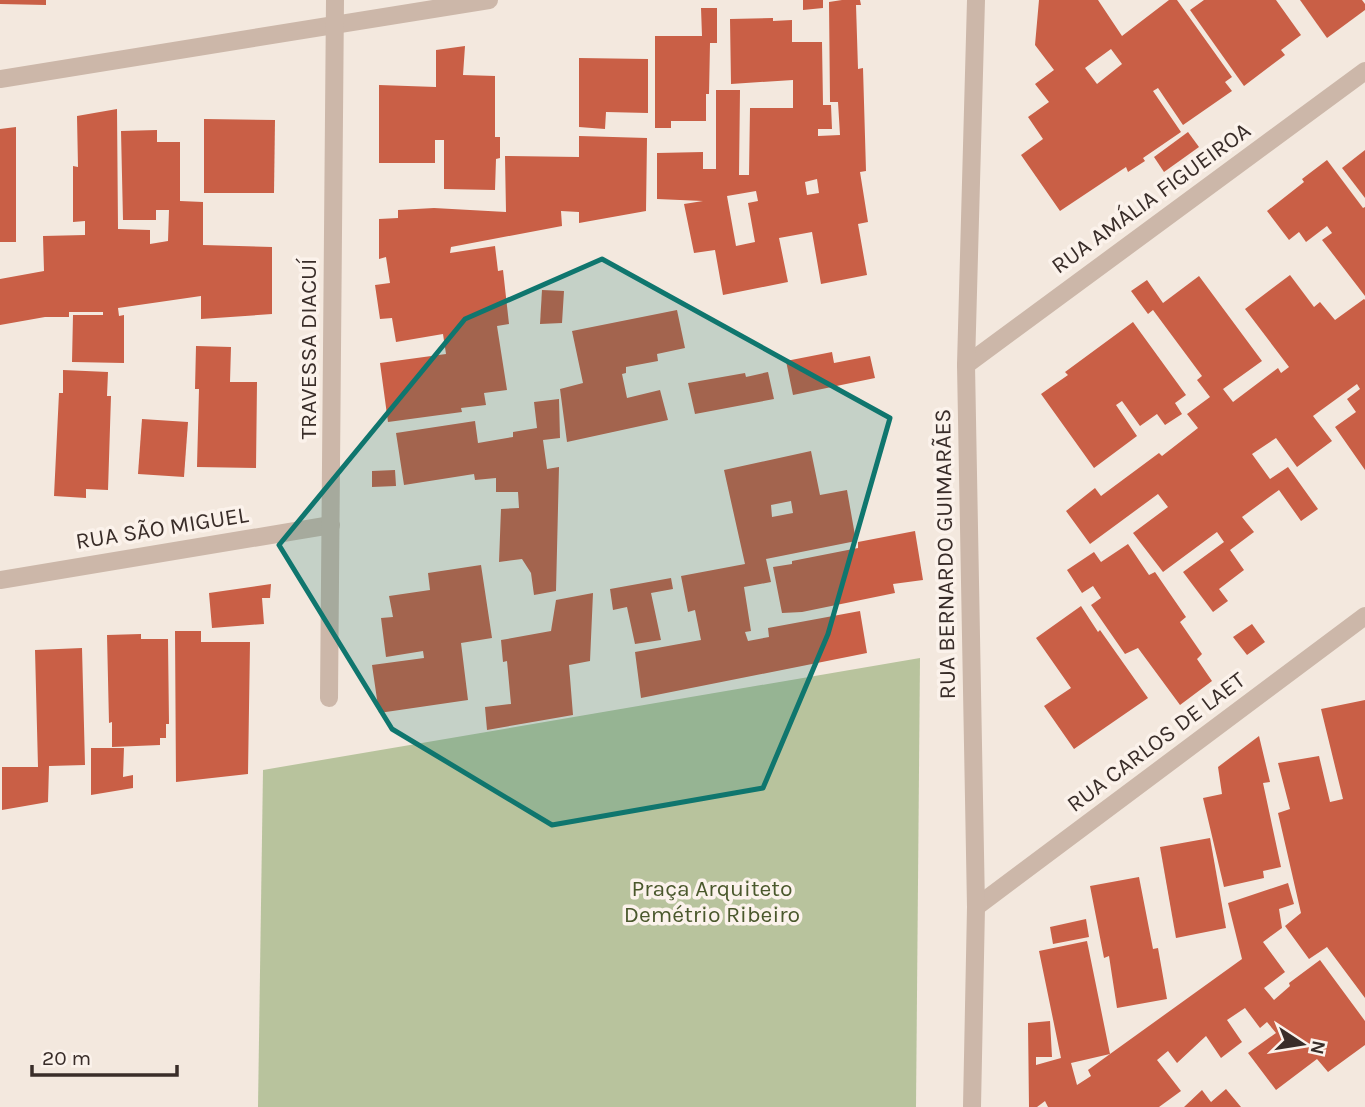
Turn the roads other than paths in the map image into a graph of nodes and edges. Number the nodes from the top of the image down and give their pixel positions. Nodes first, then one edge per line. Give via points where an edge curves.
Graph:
1 (335, 0) edge
2 (489, 0) edge
3 (976, 0) edge
4 (335, 25) junction
5 (1365, 71) edge
6 (0, 79) edge
7 (966, 365) junction
8 (331, 525) junction
9 (0, 579) edge
10 (1365, 616) edge
11 (329, 698) dead end
12 (976, 907) junction
13 (972, 1107) edge

1 - 4 street, TRAVESSA DIACUÍ
2 - 4 street
3 - 7 street, RUA BERNARDO GUIMARÃES
4 - 6 street
4 - 8 street, TRAVESSA DIACUÍ
5 - 7 street, RUA AMÁLIA FIGUEIROA
7 - 12 street, RUA BERNARDO GUIMARÃES
8 - 9 street, RUA SÃO MIGUEL
8 - 11 street, TRAVESSA DIACUÍ
10 - 12 street, RUA CARLOS DE LAET
12 - 13 street, RUA BERNARDO GUIMARÃES

